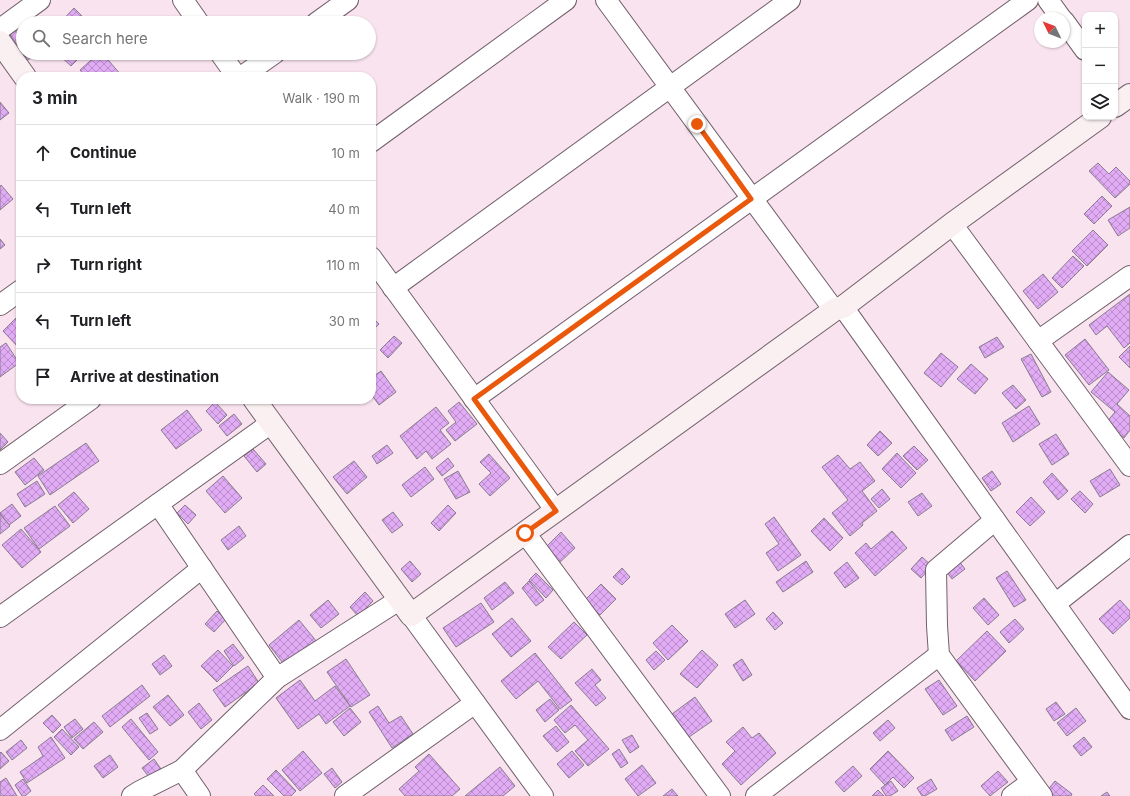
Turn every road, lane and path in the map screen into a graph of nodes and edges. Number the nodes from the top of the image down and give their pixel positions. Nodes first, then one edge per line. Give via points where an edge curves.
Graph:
1 (40, 0) edge
2 (183, 0) edge
3 (348, 0) edge
4 (566, 0) edge
5 (606, 0) edge
6 (790, 0) edge
7 (1028, 0) edge
8 (1048, 0) edge
9 (1057, 12) edge
10 (18, 16) edge
11 (194, 16) edge
12 (326, 16) edge
13 (16, 17) edge
14 (0, 29) edge
15 (1070, 30) edge
16 (0, 42) edge
17 (1084, 48) edge
18 (225, 60) edge
19 (265, 60) edge
20 (22, 72) edge
21 (233, 72) edge
22 (248, 72) edge
23 (670, 86) junction
24 (1096, 120) edge
25 (376, 138) edge
26 (751, 199) junction
27 (952, 224) junction
28 (376, 264) edge
29 (1130, 276) edge
30 (393, 288) junction
31 (839, 308) junction
32 (1038, 341) junction
33 (474, 399) junction
34 (84, 404) edge
35 (258, 404) edge
36 (271, 423) junction
37 (1128, 459) edge
38 (0, 464) edge
39 (158, 504) junction
40 (556, 511) junction
41 (995, 520) junction
42 (525, 533) junction
43 (1130, 545) edge
44 (202, 568) junction
45 (1055, 604) junction
46 (405, 607) junction
47 (0, 617) edge
48 (939, 655) junction
49 (277, 678) junction
50 (475, 703) junction
51 (1130, 709) edge
52 (0, 730) edge
53 (182, 770) junction
54 (1036, 789) edge
55 (132, 796) edge
56 (200, 796) edge
57 (345, 796) edge
58 (542, 796) edge
59 (720, 796) edge
60 (756, 796) edge
61 (1012, 796) edge

1 - 10 street
2 - 11 street
3 - 12 street
4 - 25 street
5 - 23 street
6 - 23 street
7 - 26 street
8 - 9 street
13 - 14 street
15 - 17 street
16 - 20 street
18 - 21 street
19 - 22 street
23 - 26 street
23 - 30 street
24 - 27 street
26 - 31 street
26 - 33 street
27 - 31 street
27 - 32 street
28 - 30 street
29 - 32 street
30 - 33 street
31 - 40 street
31 - 41 street
32 - 37 street
33 - 40 street
34 - 38 street
35 - 36 street
36 - 39 street
36 - 46 street
39 - 44 street
39 - 47 street
40 - 42 street
41 - 45 street
41 - 48 street via 936,570
42 - 46 street
42 - 59 street
43 - 45 street
44 - 49 street
44 - 52 street
45 - 51 street
46 - 49 street
46 - 50 street
48 - 54 street
48 - 60 street
49 - 53 street
50 - 57 street
50 - 58 street
53 - 55 street
53 - 56 street
54 - 61 street

